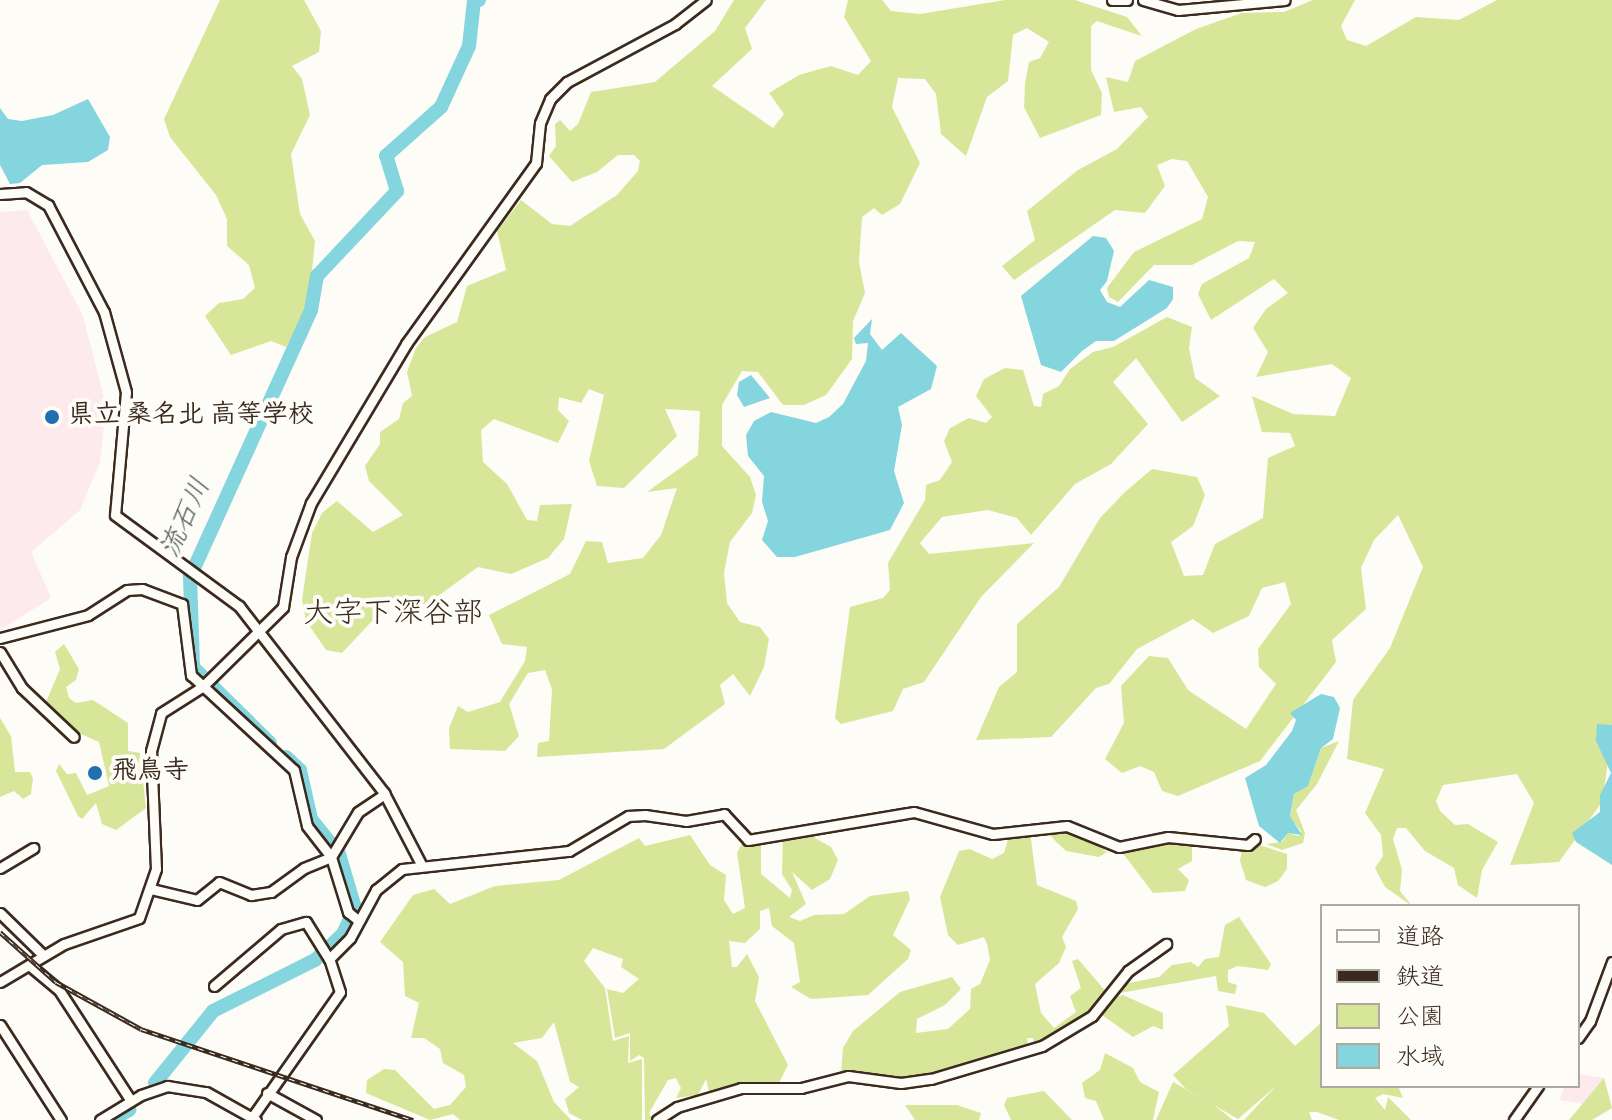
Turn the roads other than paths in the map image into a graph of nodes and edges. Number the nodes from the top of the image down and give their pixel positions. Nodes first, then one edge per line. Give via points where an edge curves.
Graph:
1 (706, 0) edge
2 (1112, 0) edge
3 (1127, 0) edge
4 (1143, 0) edge
5 (1285, 0) edge
6 (0, 193) edge
7 (258, 633) junction
8 (0, 638) edge
9 (0, 652) edge
10 (202, 687) junction
11 (74, 737) dead end
12 (385, 794) junction
13 (1255, 839) dead end
14 (33, 848) dead end
15 (334, 852) junction
16 (422, 866) junction
17 (0, 868) edge
18 (151, 889) junction
19 (0, 913) edge
20 (358, 920) junction
21 (1166, 944) dead end
22 (43, 955) junction
23 (329, 959) junction
24 (1612, 962) edge
25 (29, 965) junction
26 (0, 982) edge
27 (214, 986) dead end
28 (0, 1025) edge
29 (1580, 1035) edge
30 (1537, 1088) edge
31 (267, 1093) junction
32 (131, 1101) junction
33 (254, 1118) edge
34 (61, 1120) edge
35 (100, 1120) edge
36 (316, 1120) edge
37 (657, 1120) edge
38 (1514, 1120) edge

1 - 7 street via 675,24 567,82 550,99 540,123 536,163 406,344 330,471 297,536 286,599
2 - 3 street
4 - 5 street via 1178,10
6 - 7 street via 26,192 48,205 104,312 126,392 115,515 239,606
7 - 10 street
7 - 12 street
8 - 10 street via 11,631 76,619 127,590 142,589 186,609 188,663
9 - 11 street via 22,688
10 - 15 street via 294,770 307,826
10 - 18 street via 161,713 154,733 156,869
12 - 15 street via 358,812
12 - 16 street
13 - 16 street via 1248,845 1168,837 1119,847 1067,826 993,834 914,812 748,840 724,814 686,821 645,815 628,816 569,851
14 - 17 street
15 - 18 street via 271,892 251,895 219,882 197,900
15 - 20 street via 348,912
16 - 20 street via 402,869 388,879
18 - 22 street via 134,921
19 - 22 street
20 - 23 street
21 - 37 street via 1128,971 1096,1013 1042,1046 931,1079 901,1083 848,1076 801,1088 741,1088 673,1109
22 - 25 street
23 - 27 street via 306,922 281,929
23 - 31 street via 340,992
24 - 29 street
25 - 26 street
25 - 32 street via 59,990
28 - 34 street
30 - 38 street
31 - 33 street
31 - 36 street
32 - 33 street via 153,1089 190,1087
32 - 35 street

